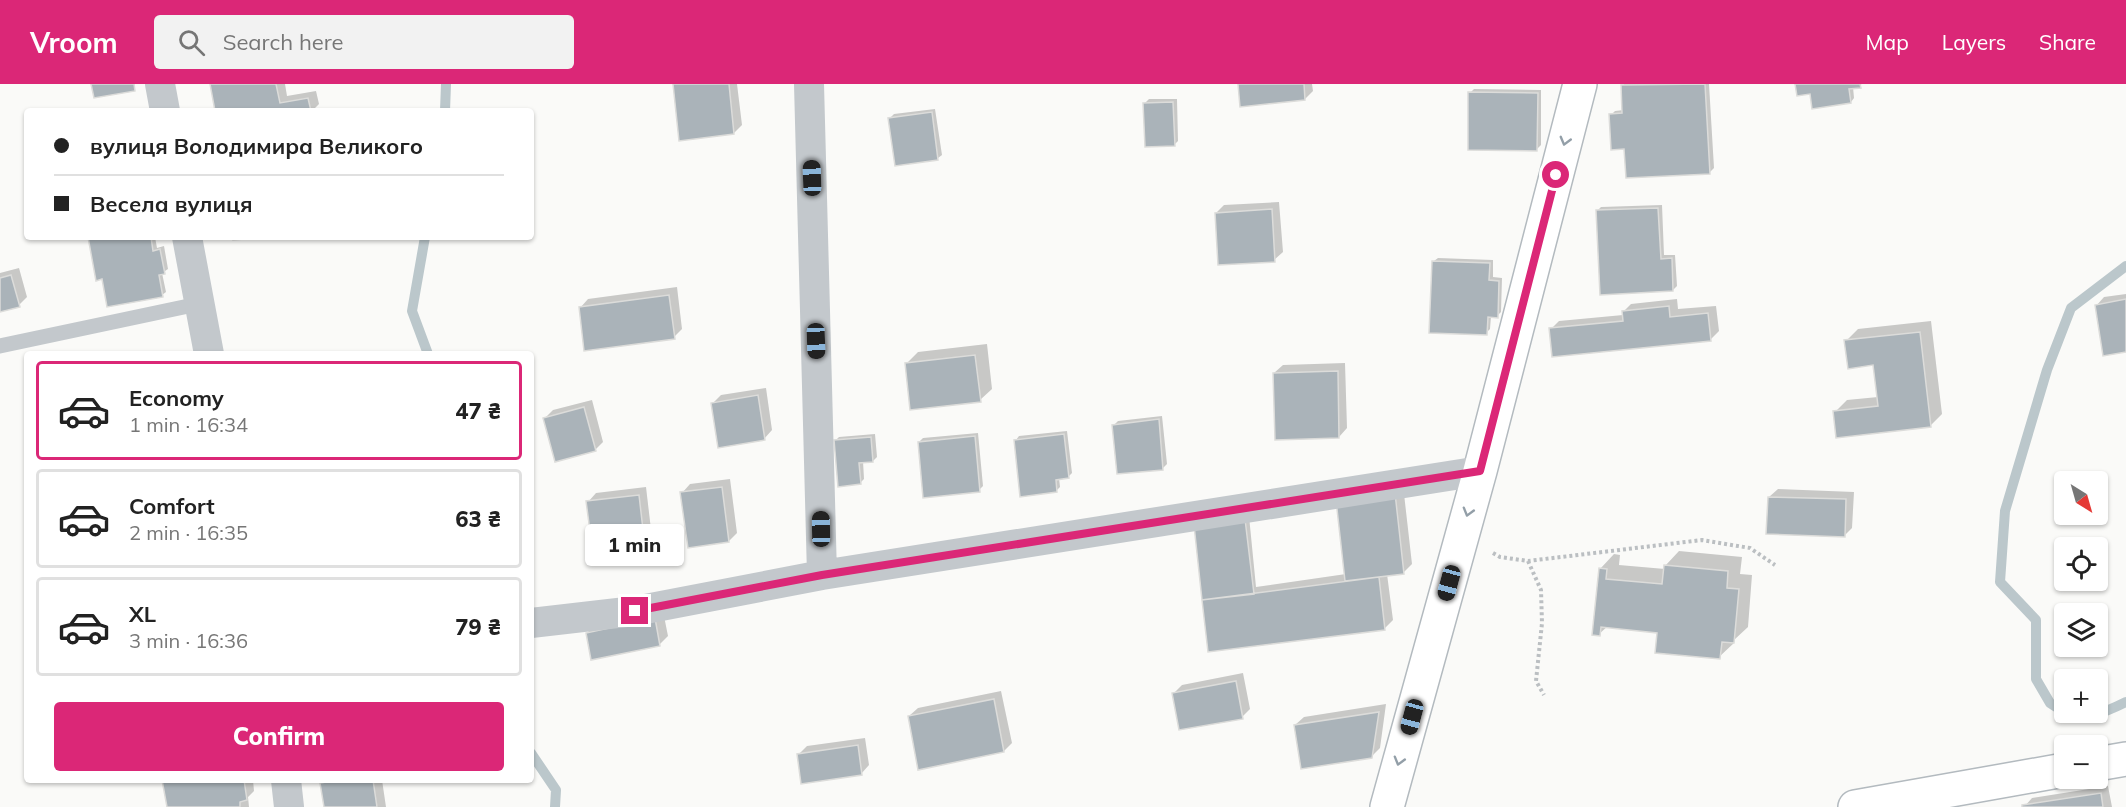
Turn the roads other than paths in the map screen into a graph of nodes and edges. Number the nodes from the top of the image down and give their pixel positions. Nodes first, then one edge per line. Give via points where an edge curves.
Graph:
1 (160, 84) edge
2 (809, 84) edge
3 (1580, 84) edge
4 (164, 108) edge
5 (187, 240) edge
6 (198, 304) junction
7 (0, 346) edge
8 (208, 351) edge
9 (1480, 471) junction
10 (822, 575) junction
11 (534, 623) edge
12 (2126, 759) edge
13 (2108, 762) edge
14 (2054, 772) edge
15 (286, 783) edge
16 (289, 807) edge
17 (1387, 807) edge
18 (1855, 807) edge

1 - 4 street
2 - 10 street
3 -> 9 street
5 - 6 street
6 - 7 lane
6 - 8 street
9 - 10 street
9 -> 17 street
10 - 11 street via 635,611
12 - 13 street
14 - 18 street
15 - 16 street

